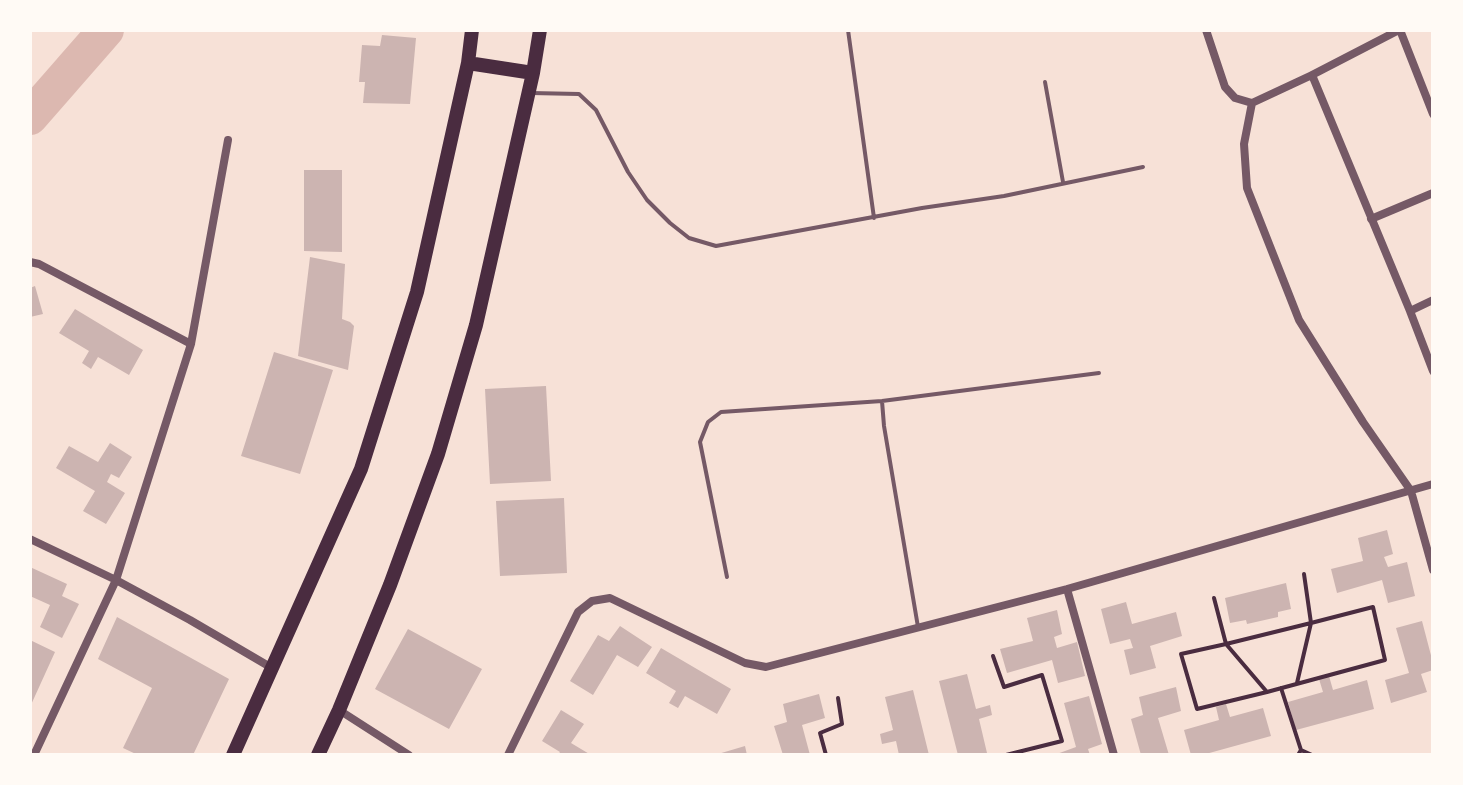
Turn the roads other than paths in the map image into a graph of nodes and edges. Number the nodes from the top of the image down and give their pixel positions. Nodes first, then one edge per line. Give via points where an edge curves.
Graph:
1 (472, 30) edge
2 (540, 30) edge
3 (848, 30) edge
4 (1206, 30) edge
5 (1400, 30) edge
6 (468, 63) junction
7 (533, 73) junction
8 (1312, 75) junction
9 (1045, 82) dead end
10 (529, 93) junction
11 (1252, 103) junction
12 (1433, 114) edge
13 (228, 140) dead end
14 (1143, 167) dead end
15 (1063, 182) junction
16 (1433, 193) edge
17 (874, 218) junction
18 (1371, 219) junction
19 (30, 262) edge
20 (1433, 300) edge
21 (1410, 311) junction
22 (191, 344) junction
23 (1433, 371) edge
24 (1099, 373) dead end
25 (882, 401) junction
26 (1433, 484) edge
27 (1411, 491) junction
28 (30, 539) edge
29 (1433, 570) edge
30 (727, 577) dead end
31 (116, 580) junction
32 (1067, 589) junction
33 (918, 627) junction
34 (272, 668) junction
35 (339, 710) junction
36 (34, 755) edge
37 (233, 755) edge
38 (318, 755) edge
39 (409, 755) edge
40 (508, 755) edge
41 (1114, 755) edge

1 - 6 main road
2 - 7 main road
3 - 17 lane
4 - 11 street via 1225,87 1235,98
5 - 8 street
5 - 12 street
6 - 7 main road
6 - 34 main road via 417,292 361,469
7 - 10 main road
8 - 11 street
8 - 18 street
9 - 15 lane
10 - 17 lane via 579,94 596,110 647,200 689,238 716,246
10 - 35 main road via 476,325 438,454
11 - 27 street via 1244,144 1247,188 1299,320
13 - 22 street
14 - 15 lane
15 - 17 lane
16 - 18 street
18 - 21 street
19 - 22 street
20 - 21 street
21 - 23 street
22 - 31 street
24 - 25 lane
25 - 30 lane via 721,412 708,422 700,442
25 - 33 lane
26 - 27 street
27 - 29 street
27 - 32 street
28 - 31 street
31 - 34 street
31 - 36 street
32 - 33 street
32 - 41 street
33 - 40 street via 766,667 745,663 610,598 592,601 578,612
34 - 37 main road
35 - 38 main road
35 - 39 street

